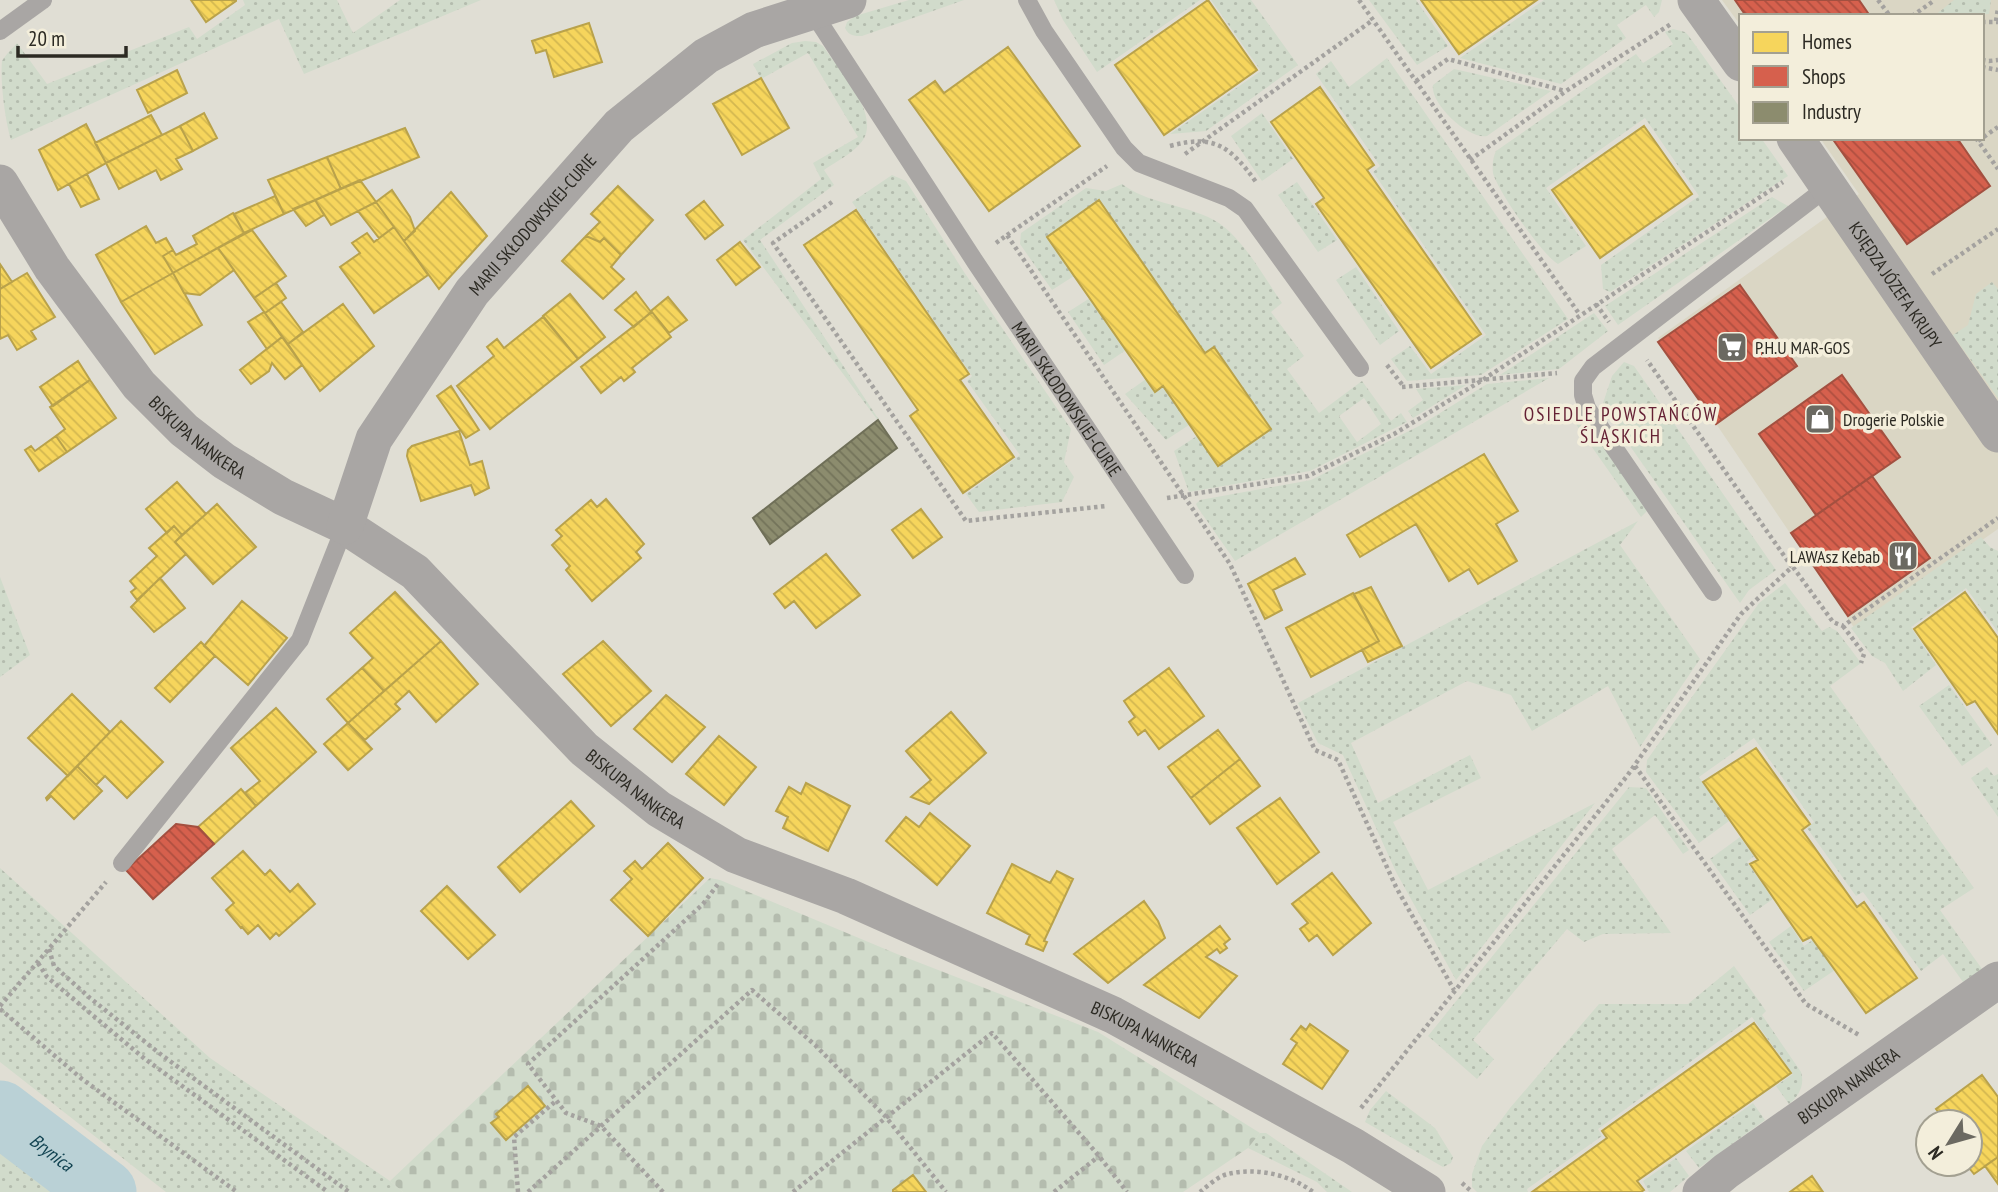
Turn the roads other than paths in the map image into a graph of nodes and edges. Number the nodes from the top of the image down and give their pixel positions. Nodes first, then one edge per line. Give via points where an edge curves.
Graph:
1 (43, 0) edge
2 (848, 0) edge
3 (1027, 0) edge
4 (812, 10) junction
5 (1684, 12) edge
6 (0, 31) edge
7 (1739, 61) edge
8 (1796, 140) edge
9 (0, 183) edge
10 (1829, 186) junction
11 (1360, 368) dead end
12 (1998, 434) edge
13 (345, 526) junction
14 (1185, 575) dead end
15 (1713, 592) dead end
16 (122, 863) road end
17 (1998, 980) edge
18 (1427, 1192) edge
19 (1701, 1192) edge

1 - 6 lane
2 - 4 street, MARII SKŁODOWSKIEJ-CURIE
3 - 11 lane via 1124,148 1139,163 1211,190 1245,209
4 - 13 street, MARII SKŁODOWSKIEJ-CURIE via 754,30 706,56 619,126 472,292 374,439
4 - 14 lane, MARII SKŁODOWSKIEJ-CURIE
5 - 7 street
8 - 10 street, KSIĘDZA JÓZEFA KRUPY
9 - 13 street, BISKUPA NANKERA via 52,268 139,385 184,430 283,497
10 - 12 street, KSIĘDZA JÓZEFA KRUPY
10 - 15 lane via 1592,368 1583,381 1587,408
13 - 16 lane via 300,640
13 - 18 street, BISKUPA NANKERA via 415,572 584,748 659,809 736,855 846,896 1113,1015 1353,1146
17 - 19 street, BISKUPA NANKERA

